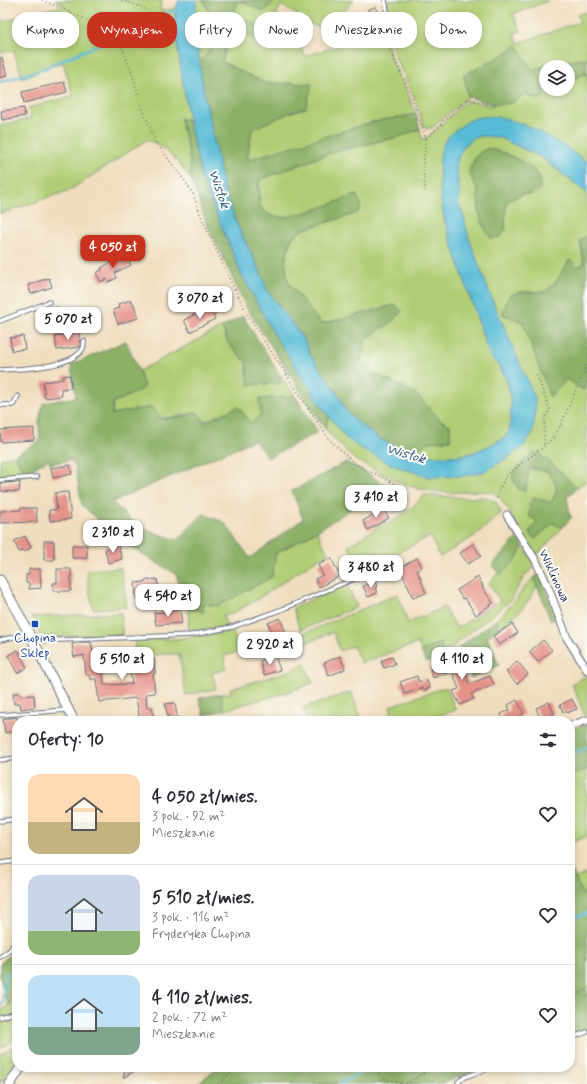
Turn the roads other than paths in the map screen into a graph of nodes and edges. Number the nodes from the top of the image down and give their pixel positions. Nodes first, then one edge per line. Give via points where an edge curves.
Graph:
1 (385, 0) edge
2 (387, 12) edge
3 (49, 302) dead end
4 (0, 321) edge
5 (84, 341) dead end
6 (0, 370) edge
7 (18, 396) dead end
8 (0, 404) edge
9 (38, 477) dead end
10 (0, 480) edge
11 (507, 515) dead end
12 (375, 570) dead end
13 (0, 580) edge
14 (31, 637) junction
15 (0, 640) edge
16 (587, 670) edge
17 (69, 710) junction
18 (0, 715) edge
19 (72, 716) edge
20 (587, 720) edge
21 (575, 724) edge
22 (12, 759) edge
23 (0, 760) edge
24 (12, 820) edge
25 (0, 821) edge
26 (12, 862) edge
27 (0, 863) edge
28 (12, 947) edge
29 (0, 957) edge
30 (12, 1013) edge
31 (0, 1017) edge
32 (587, 1032) edge
33 (575, 1036) edge
34 (18, 1072) edge
35 (478, 1072) edge
36 (10, 1084) edge
37 (458, 1084) edge

1 - 2 lane
3 - 4 lane
5 - 6 lane via 83,349 65,361 44,366
7 - 8 lane via 13,405
9 - 10 lane
11 - 16 street, Wiklinowa via 536,561 567,638
12 - 14 lane via 283,609 232,627 192,635
13 - 14 street
14 - 15 lane
14 - 17 street
17 - 18 lane
17 - 19 street
20 - 21 street
22 - 23 lane
24 - 25 lane
26 - 27 lane
28 - 29 lane
30 - 31 lane
32 - 33 lane
34 - 36 street
35 - 37 lane via 465,1077

